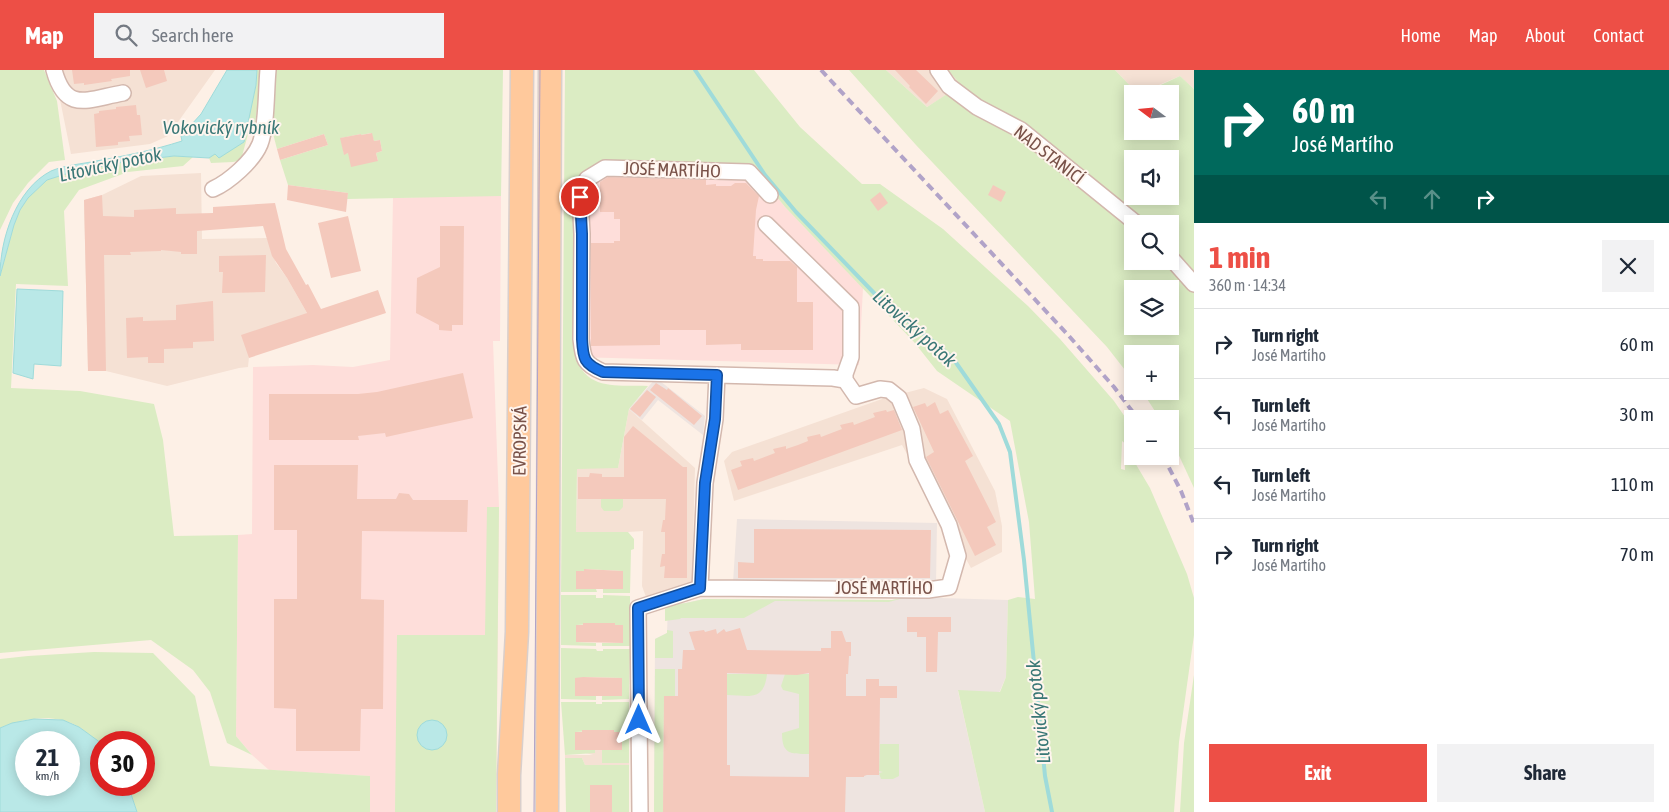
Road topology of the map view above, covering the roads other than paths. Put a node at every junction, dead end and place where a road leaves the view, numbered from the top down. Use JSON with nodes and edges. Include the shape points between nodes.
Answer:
{"nodes":[{"id":1,"x":54,"y":70,"type":"edge"},
{"id":2,"x":268,"y":70,"type":"edge"},
{"id":3,"x":522,"y":70,"type":"edge"},
{"id":4,"x":550,"y":70,"type":"edge"},
{"id":5,"x":938,"y":70,"type":"edge"},
{"id":6,"x":123,"y":94,"type":"dead end"},
{"id":7,"x":213,"y":189,"type":"dead end"},
{"id":8,"x":770,"y":195,"type":"dead end"},
{"id":9,"x":1126,"y":215,"type":"edge"},
{"id":10,"x":766,"y":224,"type":"dead end"},
{"id":11,"x":1179,"y":267,"type":"edge"},
{"id":12,"x":1194,"y":284,"type":"edge"},
{"id":13,"x":717,"y":375,"type":"junction"},
{"id":14,"x":845,"y":380,"type":"junction"},
{"id":15,"x":700,"y":588,"type":"junction"},
{"id":16,"x":509,"y":812,"type":"edge"},
{"id":17,"x":546,"y":812,"type":"edge"},
{"id":18,"x":640,"y":812,"type":"edge"}],
"edges":[{"from":1,"to":6,"type":"street","via":[[58,85],[73,100]]},
{"from":2,"to":7,"type":"street","via":[[260,144],[230,180]]},
{"from":3,"to":16,"type":"main road","name":"EVROPSKÁ","via":[[517,613]]},
{"from":4,"to":17,"type":"main road","name":"EVROPSKÁ"},
{"from":5,"to":9,"type":"street","name":"NAD STANICÍ","via":[[949,86],[977,107],[1021,130]]},
{"from":8,"to":13,"type":"street","name":"JOSÉ MARTÍHO","via":[[749,172],[605,168],[586,179],[580,197],[583,355],[591,367],[603,372]]},
{"from":10,"to":14,"type":"street","via":[[851,307],[851,357]]},
{"from":11,"to":12,"type":"street"},
{"from":13,"to":14,"type":"street","name":"JOSÉ MARTÍHO"},
{"from":13,"to":15,"type":"street","via":[[715,419],[705,483]]},
{"from":14,"to":15,"type":"street","name":"JOSÉ MARTÍHO","via":[[856,396],[880,389],[890,390],[899,398],[912,428],[917,460],[949,525],[958,556],[949,587],[928,590]]},
{"from":15,"to":18,"type":"street","name":"JOSÉ MARTÍHO","via":[[638,608]]}]}
